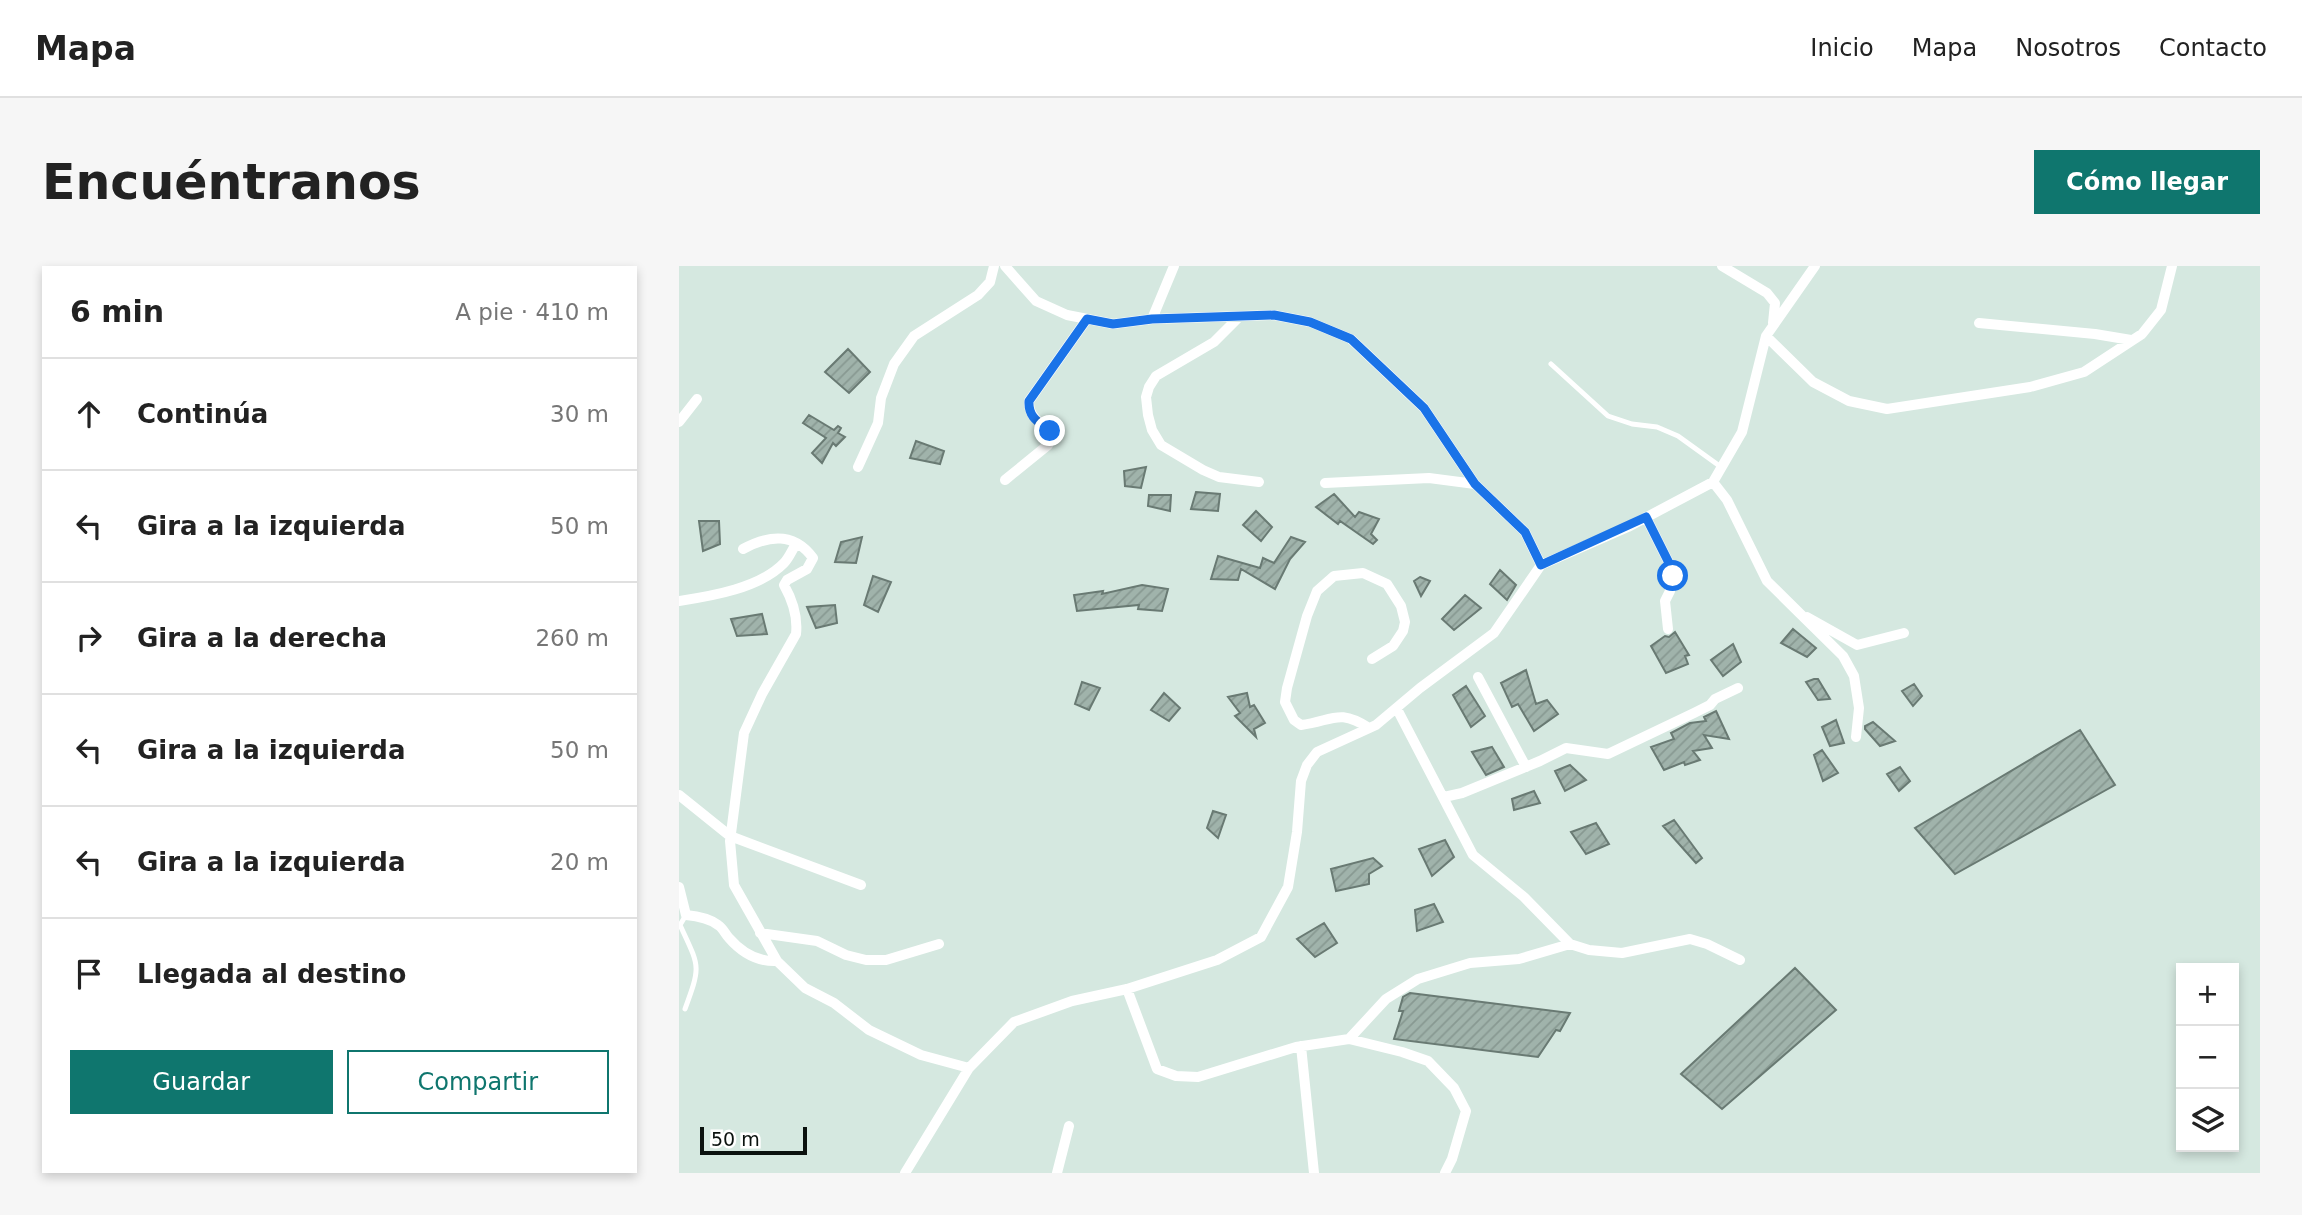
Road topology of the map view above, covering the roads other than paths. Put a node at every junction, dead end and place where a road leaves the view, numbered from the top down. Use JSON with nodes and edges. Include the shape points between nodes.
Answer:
{"nodes":[{"id":1,"x":995,"y":266,"type":"edge"},
{"id":2,"x":1005,"y":266,"type":"edge"},
{"id":3,"x":1174,"y":266,"type":"edge"},
{"id":4,"x":1722,"y":266,"type":"edge"},
{"id":5,"x":1815,"y":266,"type":"edge"},
{"id":6,"x":2172,"y":266,"type":"edge"},
{"id":7,"x":1239,"y":317,"type":"junction"},
{"id":8,"x":1087,"y":319,"type":"junction"},
{"id":9,"x":1152,"y":319,"type":"junction"},
{"id":10,"x":1979,"y":324,"type":"dead end"},
{"id":11,"x":1773,"y":326,"type":"junction"},
{"id":12,"x":1766,"y":336,"type":"junction"},
{"id":13,"x":2131,"y":340,"type":"junction"},
{"id":14,"x":1551,"y":363,"type":"dead end"},
{"id":15,"x":697,"y":399,"type":"dead end"},
{"id":16,"x":679,"y":422,"type":"edge"},
{"id":17,"x":858,"y":467,"type":"dead end"},
{"id":18,"x":1721,"y":467,"type":"junction"},
{"id":19,"x":1005,"y":481,"type":"dead end"},
{"id":20,"x":1259,"y":482,"type":"dead end"},
{"id":21,"x":1713,"y":482,"type":"junction"},
{"id":22,"x":1325,"y":483,"type":"dead end"},
{"id":23,"x":1475,"y":484,"type":"junction"},
{"id":24,"x":1646,"y":517,"type":"junction"},
{"id":25,"x":796,"y":544,"type":"junction"},
{"id":26,"x":743,"y":549,"type":"dead end"},
{"id":27,"x":1541,"y":565,"type":"junction"},
{"id":28,"x":679,"y":601,"type":"edge"},
{"id":29,"x":1793,"y":608,"type":"junction"},
{"id":30,"x":1668,"y":629,"type":"dead end"},
{"id":31,"x":1905,"y":633,"type":"dead end"},
{"id":32,"x":1372,"y":659,"type":"dead end"},
{"id":33,"x":1478,"y":677,"type":"dead end"},
{"id":34,"x":1738,"y":688,"type":"dead end"},
{"id":35,"x":1397,"y":709,"type":"junction"},
{"id":36,"x":1370,"y":727,"type":"junction"},
{"id":37,"x":1856,"y":737,"type":"dead end"},
{"id":38,"x":1525,"y":767,"type":"junction"},
{"id":39,"x":679,"y":795,"type":"edge"},
{"id":40,"x":1444,"y":797,"type":"junction"},
{"id":41,"x":730,"y":836,"type":"junction"},
{"id":42,"x":861,"y":885,"type":"dead end"},
{"id":43,"x":679,"y":887,"type":"edge"},
{"id":44,"x":686,"y":915,"type":"junction"},
{"id":45,"x":760,"y":933,"type":"junction"},
{"id":46,"x":939,"y":944,"type":"dead end"},
{"id":47,"x":1570,"y":944,"type":"junction"},
{"id":48,"x":1741,"y":960,"type":"dead end"},
{"id":49,"x":777,"y":961,"type":"junction"},
{"id":50,"x":1127,"y":989,"type":"junction"},
{"id":51,"x":685,"y":1009,"type":"dead end"},
{"id":52,"x":1349,"y":1039,"type":"junction"},
{"id":53,"x":1301,"y":1046,"type":"junction"},
{"id":54,"x":969,"y":1068,"type":"junction"},
{"id":55,"x":1069,"y":1126,"type":"dead end"},
{"id":56,"x":905,"y":1173,"type":"edge"},
{"id":57,"x":1057,"y":1173,"type":"edge"},
{"id":58,"x":1314,"y":1173,"type":"edge"},
{"id":59,"x":1445,"y":1173,"type":"edge"}],
"edges":[{"from":1,"to":17,"type":"street","via":[[990,282],[978,295],[914,336],[894,364],[881,398],[878,423]]},
{"from":2,"to":8,"type":"street","via":[[1036,301]]},
{"from":3,"to":9,"type":"street"},
{"from":4,"to":11,"type":"street","via":[[1767,293],[1775,303]]},
{"from":5,"to":11,"type":"street"},
{"from":6,"to":13,"type":"street","via":[[2161,310],[2142,334]]},
{"from":7,"to":9,"type":"street"},
{"from":7,"to":20,"type":"street","via":[[1214,342],[1156,376],[1146,397],[1148,415],[1161,445],[1219,477]]},
{"from":7,"to":23,"type":"street","via":[[1274,315],[1310,322],[1351,339],[1424,408]]},
{"from":8,"to":9,"type":"street","via":[[1113,324]]},
{"from":8,"to":19,"type":"street","via":[[1029,401],[1028,411],[1050,431],[1048,445]]},
{"from":10,"to":13,"type":"street"},
{"from":11,"to":12,"type":"street"},
{"from":12,"to":13,"type":"street","via":[[1813,382],[1849,401],[1887,409],[2030,387],[2084,372]]},
{"from":12,"to":18,"type":"street","via":[[1742,432]]},
{"from":14,"to":18,"type":"lane","via":[[1608,416],[1678,436]]},
{"from":15,"to":16,"type":"street"},
{"from":18,"to":21,"type":"street"},
{"from":21,"to":24,"type":"street"},
{"from":21,"to":29,"type":"street","via":[[1727,499],[1767,581]]},
{"from":22,"to":23,"type":"street","via":[[1429,478]]},
{"from":23,"to":27,"type":"street","via":[[1525,532]]},
{"from":24,"to":27,"type":"street"},
{"from":24,"to":30,"type":"street","via":[[1672,569],[1665,601]]},
{"from":25,"to":26,"type":"street","via":[[783,538],[760,539]]},
{"from":25,"to":28,"type":"street","via":[[785,563],[766,576],[735,589]]},
{"from":25,"to":41,"type":"street","via":[[813,558],[807,569],[784,585],[793,601],[796,634],[744,733]]},
{"from":27,"to":35,"type":"street","via":[[1494,634]]},
{"from":29,"to":31,"type":"street","via":[[1857,645]]},
{"from":29,"to":37,"type":"street","via":[[1843,656],[1854,676],[1859,708]]},
{"from":32,"to":36,"type":"street","via":[[1393,646],[1403,632],[1401,606],[1387,584],[1363,573],[1334,576],[1317,591],[1307,616],[1285,702],[1301,725],[1340,715]]},
{"from":33,"to":38,"type":"street"},
{"from":34,"to":38,"type":"street","via":[[1608,754],[1566,748]]},
{"from":35,"to":36,"type":"street"},
{"from":35,"to":40,"type":"street"},
{"from":36,"to":50,"type":"street","via":[[1317,752],[1307,765],[1288,887],[1261,937],[1217,960]]},
{"from":38,"to":40,"type":"street"},
{"from":39,"to":41,"type":"street"},
{"from":40,"to":47,"type":"street","via":[[1473,855],[1524,897]]},
{"from":41,"to":42,"type":"street"},
{"from":41,"to":45,"type":"street","via":[[734,885]]},
{"from":43,"to":44,"type":"street"},
{"from":44,"to":49,"type":"street","via":[[719,925],[745,953],[764,962]]},
{"from":44,"to":51,"type":"lane","via":[[680,925],[697,960],[698,974]]},
{"from":45,"to":46,"type":"street","via":[[817,941],[866,960],[886,960]]},
{"from":45,"to":49,"type":"street"},
{"from":47,"to":48,"type":"street","via":[[1622,953],[1690,939]]},
{"from":47,"to":52,"type":"street","via":[[1519,959],[1469,963],[1418,979],[1386,999]]},
{"from":49,"to":54,"type":"street","via":[[804,988],[834,1003],[869,1030],[921,1055]]},
{"from":50,"to":53,"type":"street","via":[[1157,1069],[1175,1076],[1198,1077]]},
{"from":50,"to":54,"type":"street","via":[[1072,1001],[1014,1022]]},
{"from":52,"to":53,"type":"street"},
{"from":52,"to":59,"type":"street","via":[[1428,1061],[1454,1088],[1467,1111]]},
{"from":53,"to":58,"type":"street"},
{"from":54,"to":56,"type":"street"},
{"from":55,"to":57,"type":"street"}]}
